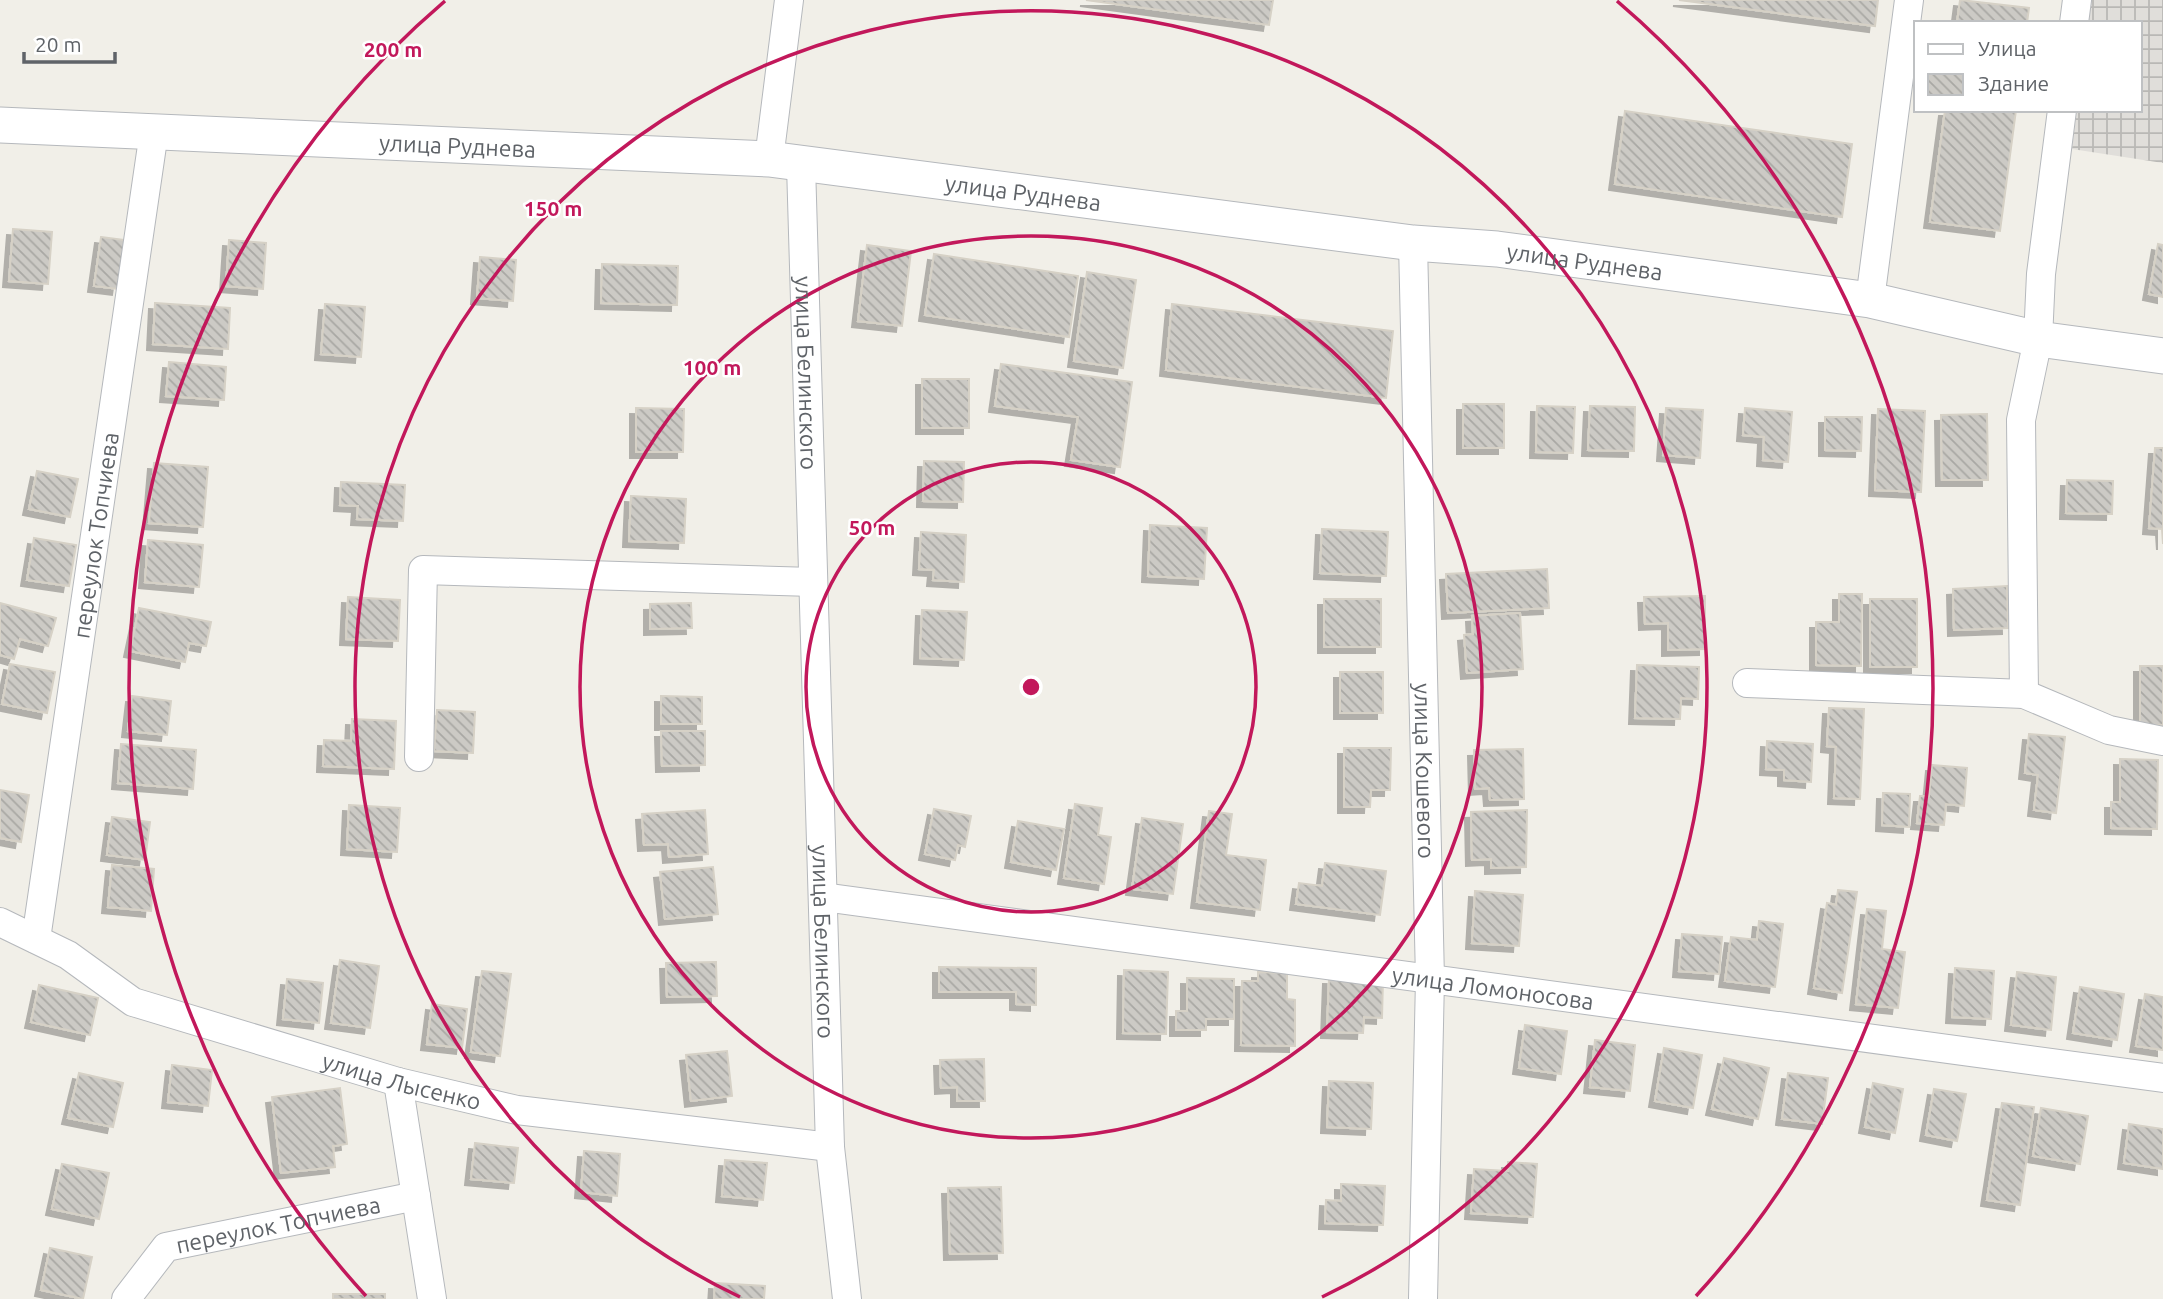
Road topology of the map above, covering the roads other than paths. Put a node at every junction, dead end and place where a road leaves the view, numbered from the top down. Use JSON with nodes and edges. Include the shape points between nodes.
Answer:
{"nodes":[{"id":1,"x":789,"y":0,"type":"edge"},
{"id":2,"x":1909,"y":0,"type":"edge"},
{"id":3,"x":2077,"y":0,"type":"edge"},
{"id":4,"x":2074,"y":21,"type":"edge"},
{"id":5,"x":2063,"y":112,"type":"edge"},
{"id":6,"x":0,"y":125,"type":"edge"},
{"id":7,"x":154,"y":132,"type":"junction"},
{"id":8,"x":785,"y":162,"type":"junction"},
{"id":9,"x":1413,"y":243,"type":"junction"},
{"id":10,"x":1870,"y":300,"type":"junction"},
{"id":11,"x":2038,"y":339,"type":"junction"},
{"id":12,"x":2163,"y":356,"type":"edge"},
{"id":13,"x":813,"y":582,"type":"junction"},
{"id":14,"x":1747,"y":682,"type":"dead end"},
{"id":15,"x":2024,"y":694,"type":"junction"},
{"id":16,"x":2163,"y":741,"type":"edge"},
{"id":17,"x":419,"y":757,"type":"dead end"},
{"id":18,"x":823,"y":897,"type":"junction"},
{"id":19,"x":0,"y":922,"type":"edge"},
{"id":20,"x":36,"y":939,"type":"junction"},
{"id":21,"x":1430,"y":979,"type":"junction"},
{"id":22,"x":2163,"y":1078,"type":"edge"},
{"id":23,"x":398,"y":1082,"type":"junction"},
{"id":24,"x":830,"y":1147,"type":"junction"},
{"id":25,"x":416,"y":1196,"type":"junction"},
{"id":26,"x":127,"y":1299,"type":"edge"},
{"id":27,"x":432,"y":1299,"type":"edge"},
{"id":28,"x":847,"y":1299,"type":"edge"},
{"id":29,"x":1423,"y":1299,"type":"edge"}],
"edges":[{"from":1,"to":8,"type":"street","name":"улица Белинского"},
{"from":2,"to":10,"type":"street"},
{"from":3,"to":4,"type":"street"},
{"from":5,"to":11,"type":"street","via":[[2041,274]]},
{"from":6,"to":7,"type":"street","name":"улица Руднева"},
{"from":7,"to":8,"type":"street","name":"улица Руднева"},
{"from":7,"to":20,"type":"street","name":"переулок Топчиева"},
{"from":8,"to":9,"type":"street","name":"улица Руднева"},
{"from":8,"to":13,"type":"street","name":"улица Белинского"},
{"from":9,"to":10,"type":"street","name":"улица Руднева","via":[[1497,249]]},
{"from":9,"to":21,"type":"street","name":"улица Кошевого"},
{"from":10,"to":11,"type":"street","name":"улица Руднева"},
{"from":11,"to":12,"type":"street","name":"улица Руднева"},
{"from":11,"to":15,"type":"street","via":[[2021,420]]},
{"from":13,"to":17,"type":"street","via":[[423,570]]},
{"from":13,"to":18,"type":"street","name":"улица Белинского"},
{"from":14,"to":15,"type":"street"},
{"from":15,"to":16,"type":"street","via":[[2109,730]]},
{"from":18,"to":21,"type":"street","name":"улица Ломоносова"},
{"from":18,"to":24,"type":"street","name":"улица Белинского"},
{"from":19,"to":20,"type":"street","name":"улица Лысенко"},
{"from":20,"to":23,"type":"street","name":"улица Лысенко","via":[[68,955],[133,1002]]},
{"from":21,"to":22,"type":"street","name":"улица Ломоносова"},
{"from":21,"to":29,"type":"street","name":"улица Кошевого"},
{"from":23,"to":24,"type":"street","name":"улица Лысенко","via":[[517,1110]]},
{"from":23,"to":25,"type":"street"},
{"from":24,"to":28,"type":"street","name":"улица Белинского"},
{"from":25,"to":26,"type":"street","name":"переулок Топчиева","via":[[166,1247]]},
{"from":25,"to":27,"type":"street"}]}
